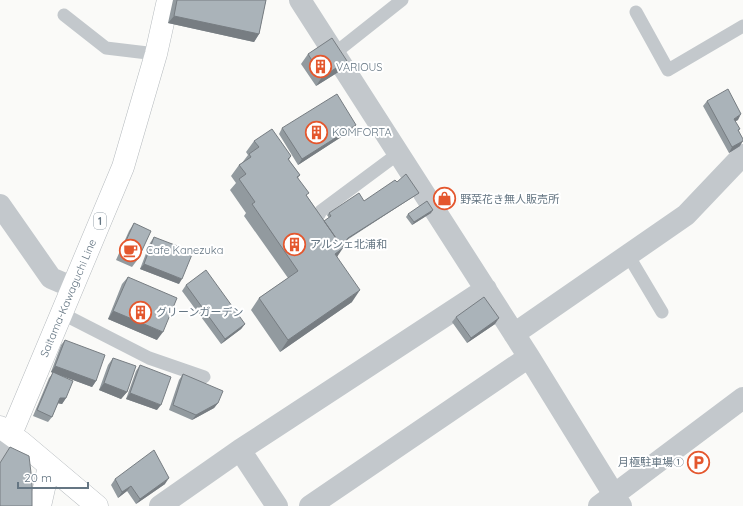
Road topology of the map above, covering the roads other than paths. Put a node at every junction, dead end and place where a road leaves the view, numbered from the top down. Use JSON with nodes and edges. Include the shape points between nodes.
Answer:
{"nodes":[{"id":1,"x":168,"y":0,"type":"edge"},
{"id":2,"x":300,"y":0,"type":"edge"},
{"id":3,"x":402,"y":0,"type":"edge"},
{"id":4,"x":636,"y":12,"type":"dead end"},
{"id":5,"x":64,"y":14,"type":"dead end"},
{"id":6,"x":743,"y":26,"type":"edge"},
{"id":7,"x":335,"y":53,"type":"junction"},
{"id":8,"x":156,"y":54,"type":"junction"},
{"id":9,"x":399,"y":153,"type":"junction"},
{"id":10,"x":743,"y":155,"type":"edge"},
{"id":11,"x":0,"y":205,"type":"edge"},
{"id":12,"x":315,"y":222,"type":"edge"},
{"id":13,"x":628,"y":255,"type":"junction"},
{"id":14,"x":72,"y":287,"type":"junction"},
{"id":15,"x":486,"y":289,"type":"junction"},
{"id":16,"x":662,"y":312,"type":"dead end"},
{"id":17,"x":61,"y":313,"type":"junction"},
{"id":18,"x":514,"y":334,"type":"junction"},
{"id":19,"x":529,"y":357,"type":"junction"},
{"id":20,"x":204,"y":377,"type":"dead end"},
{"id":21,"x":743,"y":398,"type":"edge"},
{"id":22,"x":4,"y":438,"type":"edge"},
{"id":23,"x":240,"y":450,"type":"junction"},
{"id":24,"x":49,"y":466,"type":"junction"},
{"id":25,"x":611,"y":502,"type":"edge"},
{"id":26,"x":40,"y":506,"type":"edge"},
{"id":27,"x":97,"y":506,"type":"edge"},
{"id":28,"x":160,"y":506,"type":"edge"},
{"id":29,"x":277,"y":506,"type":"edge"},
{"id":30,"x":310,"y":506,"type":"edge"}],
"edges":[{"from":1,"to":8,"type":"main road","name":"Saitama-Kawaguchi Line","number":"1"},
{"from":2,"to":7,"type":"street"},
{"from":3,"to":7,"type":"lane"},
{"from":4,"to":6,"type":"lane","via":[[668,70]]},
{"from":5,"to":8,"type":"lane","via":[[106,48]]},
{"from":7,"to":9,"type":"street"},
{"from":8,"to":14,"type":"main road","name":"Saitama-Kawaguchi Line","number":"1","via":[[123,167]]},
{"from":9,"to":12,"type":"lane","via":[[321,211]]},
{"from":9,"to":15,"type":"street"},
{"from":10,"to":13,"type":"street","via":[[686,215]]},
{"from":11,"to":14,"type":"street","via":[[51,278]]},
{"from":13,"to":16,"type":"lane"},
{"from":13,"to":18,"type":"street"},
{"from":14,"to":17,"type":"main road","name":"Saitama-Kawaguchi Line","number":"1"},
{"from":15,"to":18,"type":"street"},
{"from":15,"to":23,"type":"street"},
{"from":17,"to":20,"type":"lane","via":[[150,358]]},
{"from":17,"to":22,"type":"main road","name":"Saitama-Kawaguchi Line","number":"1"},
{"from":18,"to":19,"type":"street"},
{"from":19,"to":25,"type":"street"},
{"from":19,"to":30,"type":"street"},
{"from":21,"to":25,"type":"street"},
{"from":22,"to":24,"type":"main road","number":"1"},
{"from":23,"to":28,"type":"street"},
{"from":23,"to":29,"type":"street"},
{"from":24,"to":26,"type":"main road"},
{"from":24,"to":27,"type":"main road"}]}
